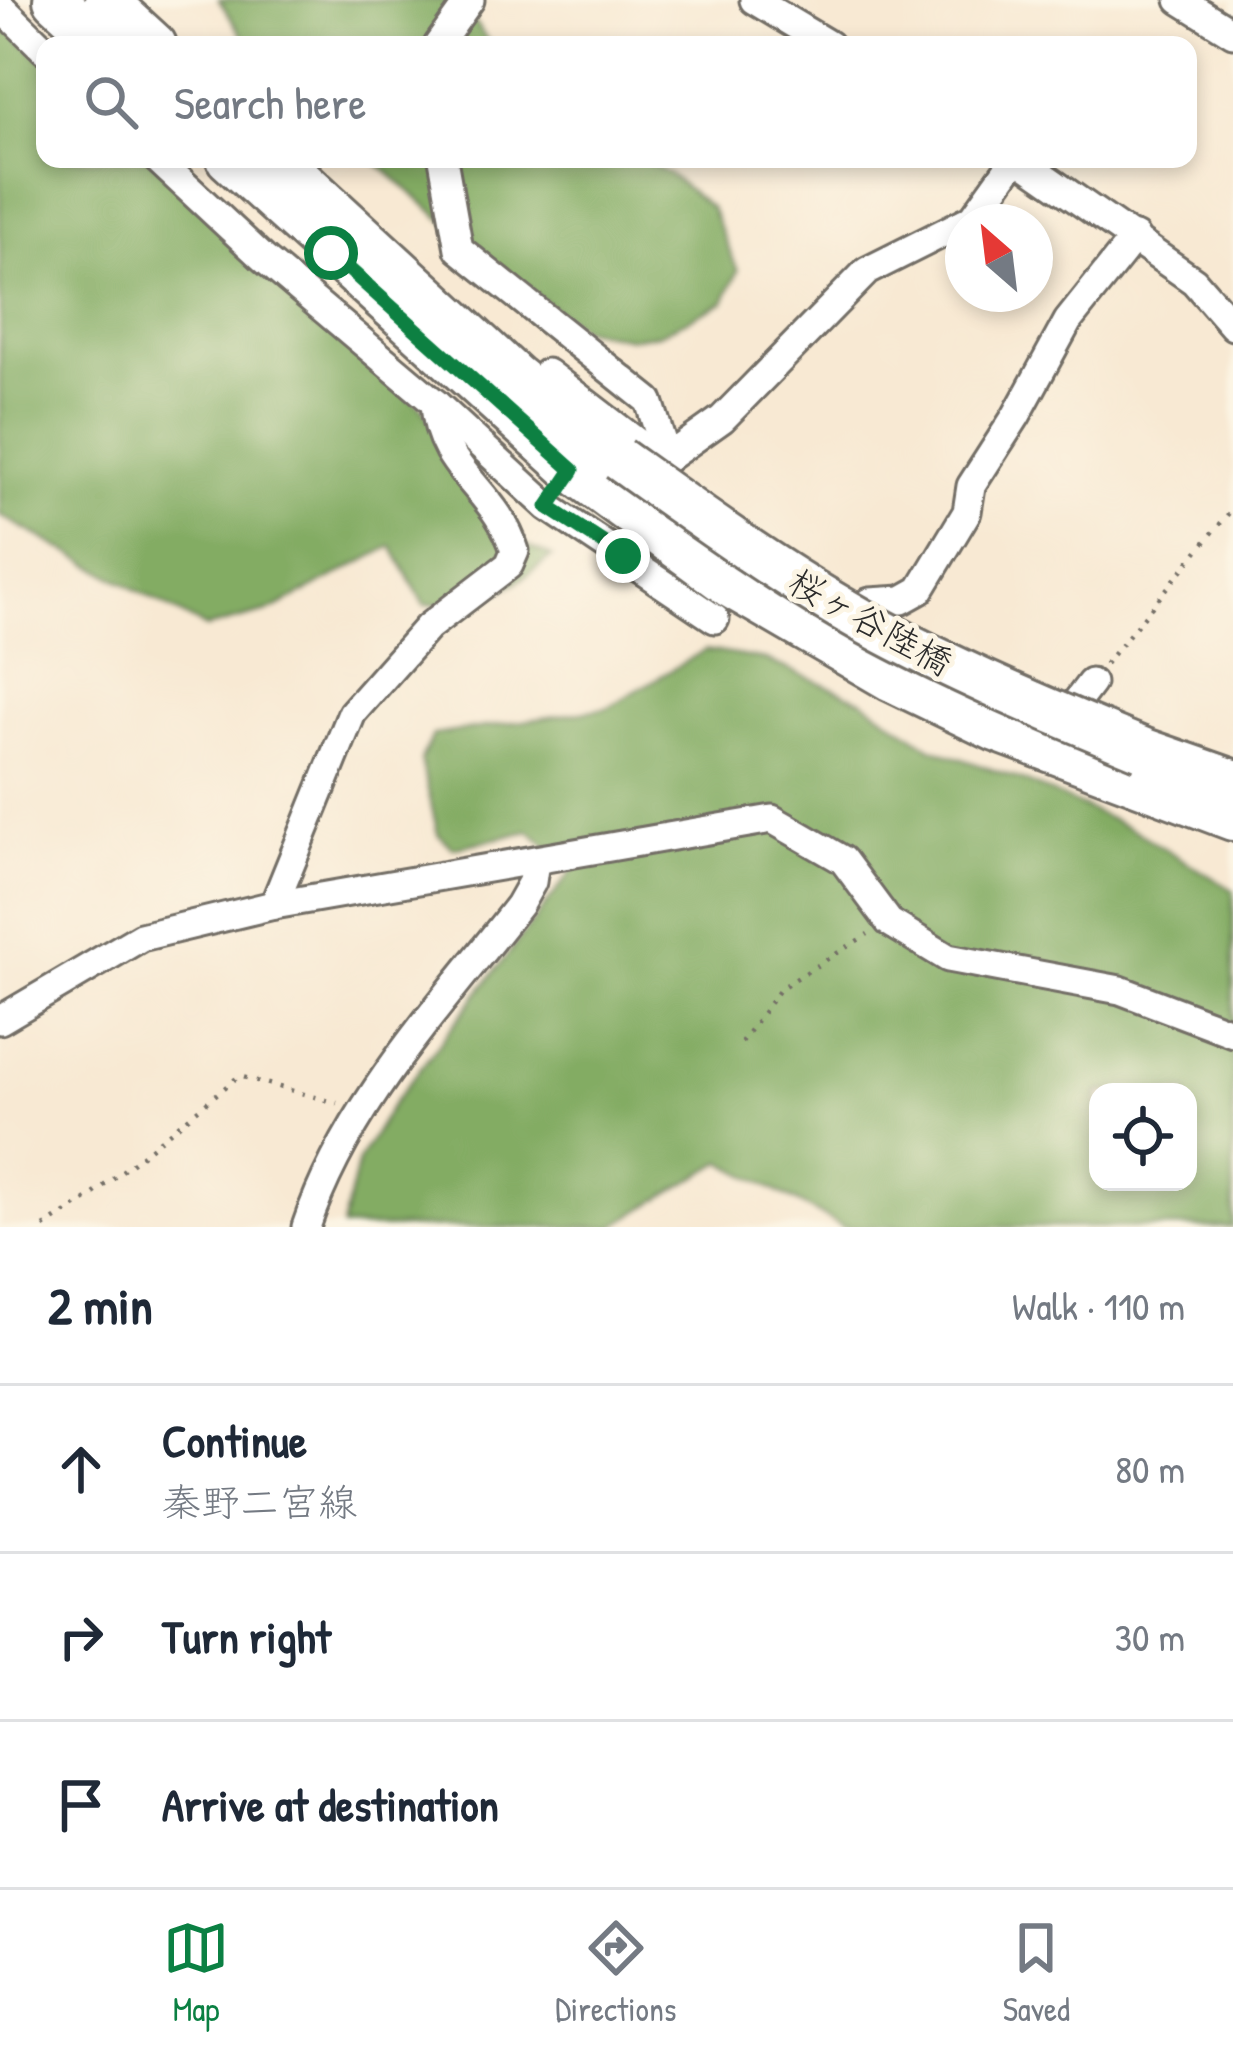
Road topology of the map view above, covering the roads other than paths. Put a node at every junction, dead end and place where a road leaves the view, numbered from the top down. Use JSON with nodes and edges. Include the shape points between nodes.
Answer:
{"nodes":[{"id":1,"x":55,"y":0,"type":"edge"},
{"id":2,"x":106,"y":0,"type":"edge"},
{"id":3,"x":470,"y":0,"type":"edge"},
{"id":4,"x":754,"y":0,"type":"edge"},
{"id":5,"x":1180,"y":0,"type":"edge"},
{"id":6,"x":0,"y":6,"type":"edge"},
{"id":7,"x":1233,"y":33,"type":"edge"},
{"id":8,"x":94,"y":36,"type":"edge"},
{"id":9,"x":145,"y":36,"type":"edge"},
{"id":10,"x":444,"y":36,"type":"edge"},
{"id":11,"x":815,"y":36,"type":"edge"},
{"id":12,"x":36,"y":41,"type":"edge"},
{"id":13,"x":167,"y":168,"type":"edge"},
{"id":14,"x":240,"y":168,"type":"edge"},
{"id":15,"x":289,"y":168,"type":"edge"},
{"id":16,"x":445,"y":168,"type":"edge"},
{"id":17,"x":1010,"y":168,"type":"edge"},
{"id":18,"x":1031,"y":168,"type":"edge"},
{"id":19,"x":984,"y":204,"type":"edge"},
{"id":20,"x":945,"y":232,"type":"edge"},
{"id":21,"x":1136,"y":237,"type":"junction"},
{"id":22,"x":1233,"y":326,"type":"edge"},
{"id":23,"x":547,"y":373,"type":"dead end"},
{"id":24,"x":435,"y":403,"type":"junction"},
{"id":25,"x":667,"y":458,"type":"junction"},
{"id":26,"x":596,"y":472,"type":"junction"},
{"id":27,"x":548,"y":507,"type":"junction"},
{"id":28,"x":715,"y":619,"type":"dead end"},
{"id":29,"x":1091,"y":683,"type":"dead end"},
{"id":30,"x":1126,"y":762,"type":"junction"},
{"id":31,"x":1233,"y":781,"type":"edge"},
{"id":32,"x":1233,"y":819,"type":"edge"},
{"id":33,"x":536,"y":861,"type":"junction"},
{"id":34,"x":274,"y":905,"type":"junction"},
{"id":35,"x":0,"y":1020,"type":"edge"},
{"id":36,"x":1233,"y":1033,"type":"edge"},
{"id":37,"x":306,"y":1227,"type":"edge"}],
"edges":[{"from":1,"to":8,"type":"main road"},
{"from":2,"to":9,"type":"main road"},
{"from":3,"to":10,"type":"street"},
{"from":4,"to":11,"type":"street"},
{"from":5,"to":7,"type":"street"},
{"from":6,"to":12,"type":"street"},
{"from":13,"to":24,"type":"street"},
{"from":14,"to":26,"type":"main road"},
{"from":15,"to":26,"type":"main road","via":[[515,376]]},
{"from":16,"to":25,"type":"street","via":[[459,249],[649,401]]},
{"from":17,"to":19,"type":"street"},
{"from":18,"to":21,"type":"street"},
{"from":20,"to":25,"type":"street","via":[[867,271],[722,419]]},
{"from":21,"to":22,"type":"street","via":[[1194,281]]},
{"from":21,"to":29,"type":"street","via":[[1068,321],[970,486],[967,512],[920,590],[870,602],[864,611],[890,655],[1053,734]]},
{"from":23,"to":25,"type":"street"},
{"from":24,"to":27,"type":"street"},
{"from":24,"to":34,"type":"street","via":[[441,442],[501,518],[515,551],[509,565],[428,627],[352,713]]},
{"from":26,"to":27,"type":"street"},
{"from":26,"to":30,"type":"main road","name":"桜ヶ谷陸橋","bridge":true,"via":[[731,539],[864,621]]},
{"from":27,"to":28,"type":"street"},
{"from":30,"to":31,"type":"main road"},
{"from":30,"to":32,"type":"main road"},
{"from":33,"to":34,"type":"street"},
{"from":33,"to":36,"type":"street","via":[[772,819],[843,860],[889,922],[948,958],[1120,990]]},
{"from":33,"to":37,"type":"street","via":[[518,905],[360,1109]]},
{"from":34,"to":35,"type":"street","via":[[141,938]]}]}
